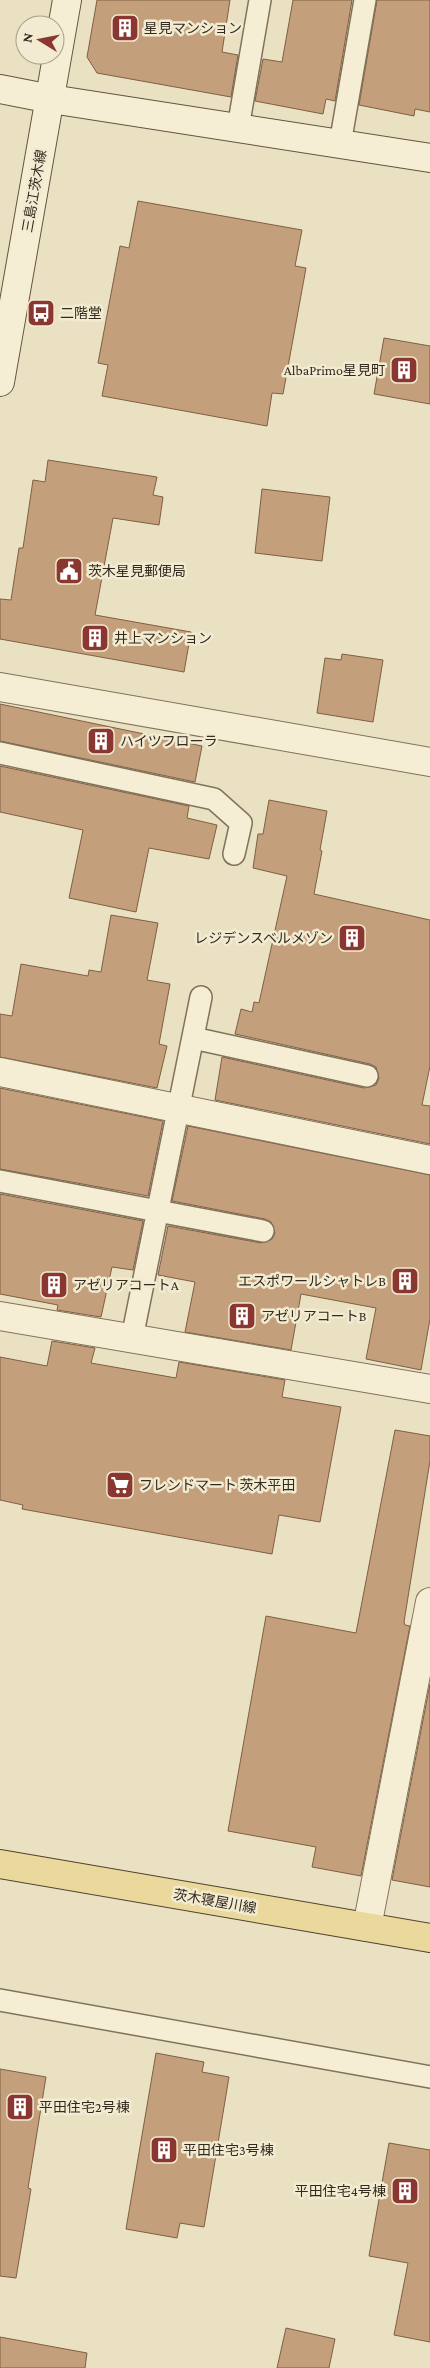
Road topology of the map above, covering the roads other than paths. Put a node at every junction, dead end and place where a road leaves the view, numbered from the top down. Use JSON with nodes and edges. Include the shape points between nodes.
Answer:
{"nodes":[{"id":1,"x":66,"y":0,"type":"edge"},
{"id":2,"x":260,"y":0,"type":"edge"},
{"id":3,"x":365,"y":0,"type":"edge"},
{"id":4,"x":0,"y":89,"type":"edge"},
{"id":5,"x":51,"y":99,"type":"junction"},
{"id":6,"x":238,"y":128,"type":"junction"},
{"id":7,"x":340,"y":144,"type":"junction"},
{"id":8,"x":430,"y":158,"type":"edge"},
{"id":9,"x":0,"y":382,"type":"edge"},
{"id":10,"x":0,"y":687,"type":"edge"},
{"id":11,"x":0,"y":753,"type":"edge"},
{"id":12,"x":430,"y":762,"type":"edge"},
{"id":13,"x":234,"y":854,"type":"dead end"},
{"id":14,"x":201,"y":998,"type":"dead end"},
{"id":15,"x":193,"y":1038,"type":"junction"},
{"id":16,"x":0,"y":1072,"type":"edge"},
{"id":17,"x":367,"y":1076,"type":"dead end"},
{"id":18,"x":179,"y":1109,"type":"junction"},
{"id":19,"x":430,"y":1160,"type":"edge"},
{"id":20,"x":0,"y":1181,"type":"edge"},
{"id":21,"x":158,"y":1211,"type":"junction"},
{"id":22,"x":263,"y":1231,"type":"dead end"},
{"id":23,"x":0,"y":1316,"type":"edge"},
{"id":24,"x":132,"y":1338,"type":"junction"},
{"id":25,"x":430,"y":1388,"type":"edge"},
{"id":26,"x":430,"y":1602,"type":"edge"},
{"id":27,"x":424,"y":1661,"type":"edge"},
{"id":28,"x":0,"y":1864,"type":"edge"},
{"id":29,"x":367,"y":1927,"type":"junction"},
{"id":30,"x":430,"y":1938,"type":"edge"},
{"id":31,"x":0,"y":2000,"type":"edge"},
{"id":32,"x":430,"y":2077,"type":"edge"}],
"edges":[{"from":1,"to":5,"type":"street","name":"三島江茨木線"},
{"from":2,"to":6,"type":"lane"},
{"from":3,"to":7,"type":"lane"},
{"from":4,"to":5,"type":"street"},
{"from":5,"to":6,"type":"street"},
{"from":5,"to":9,"type":"street","name":"三島江茨木線"},
{"from":6,"to":7,"type":"street"},
{"from":7,"to":8,"type":"street"},
{"from":10,"to":12,"type":"street"},
{"from":11,"to":13,"type":"lane","via":[[214,799],[241,823]]},
{"from":14,"to":15,"type":"lane"},
{"from":15,"to":17,"type":"lane"},
{"from":15,"to":18,"type":"lane"},
{"from":16,"to":18,"type":"street"},
{"from":18,"to":19,"type":"street"},
{"from":18,"to":21,"type":"lane"},
{"from":20,"to":21,"type":"lane"},
{"from":21,"to":22,"type":"lane"},
{"from":21,"to":24,"type":"lane"},
{"from":23,"to":24,"type":"street"},
{"from":24,"to":25,"type":"street"},
{"from":26,"to":27,"type":"street"},
{"from":27,"to":29,"type":"street"},
{"from":28,"to":29,"type":"main road","name":"茨木寝屋川線"},
{"from":29,"to":30,"type":"main road","name":"茨木寝屋川線"},
{"from":31,"to":32,"type":"lane"}]}
